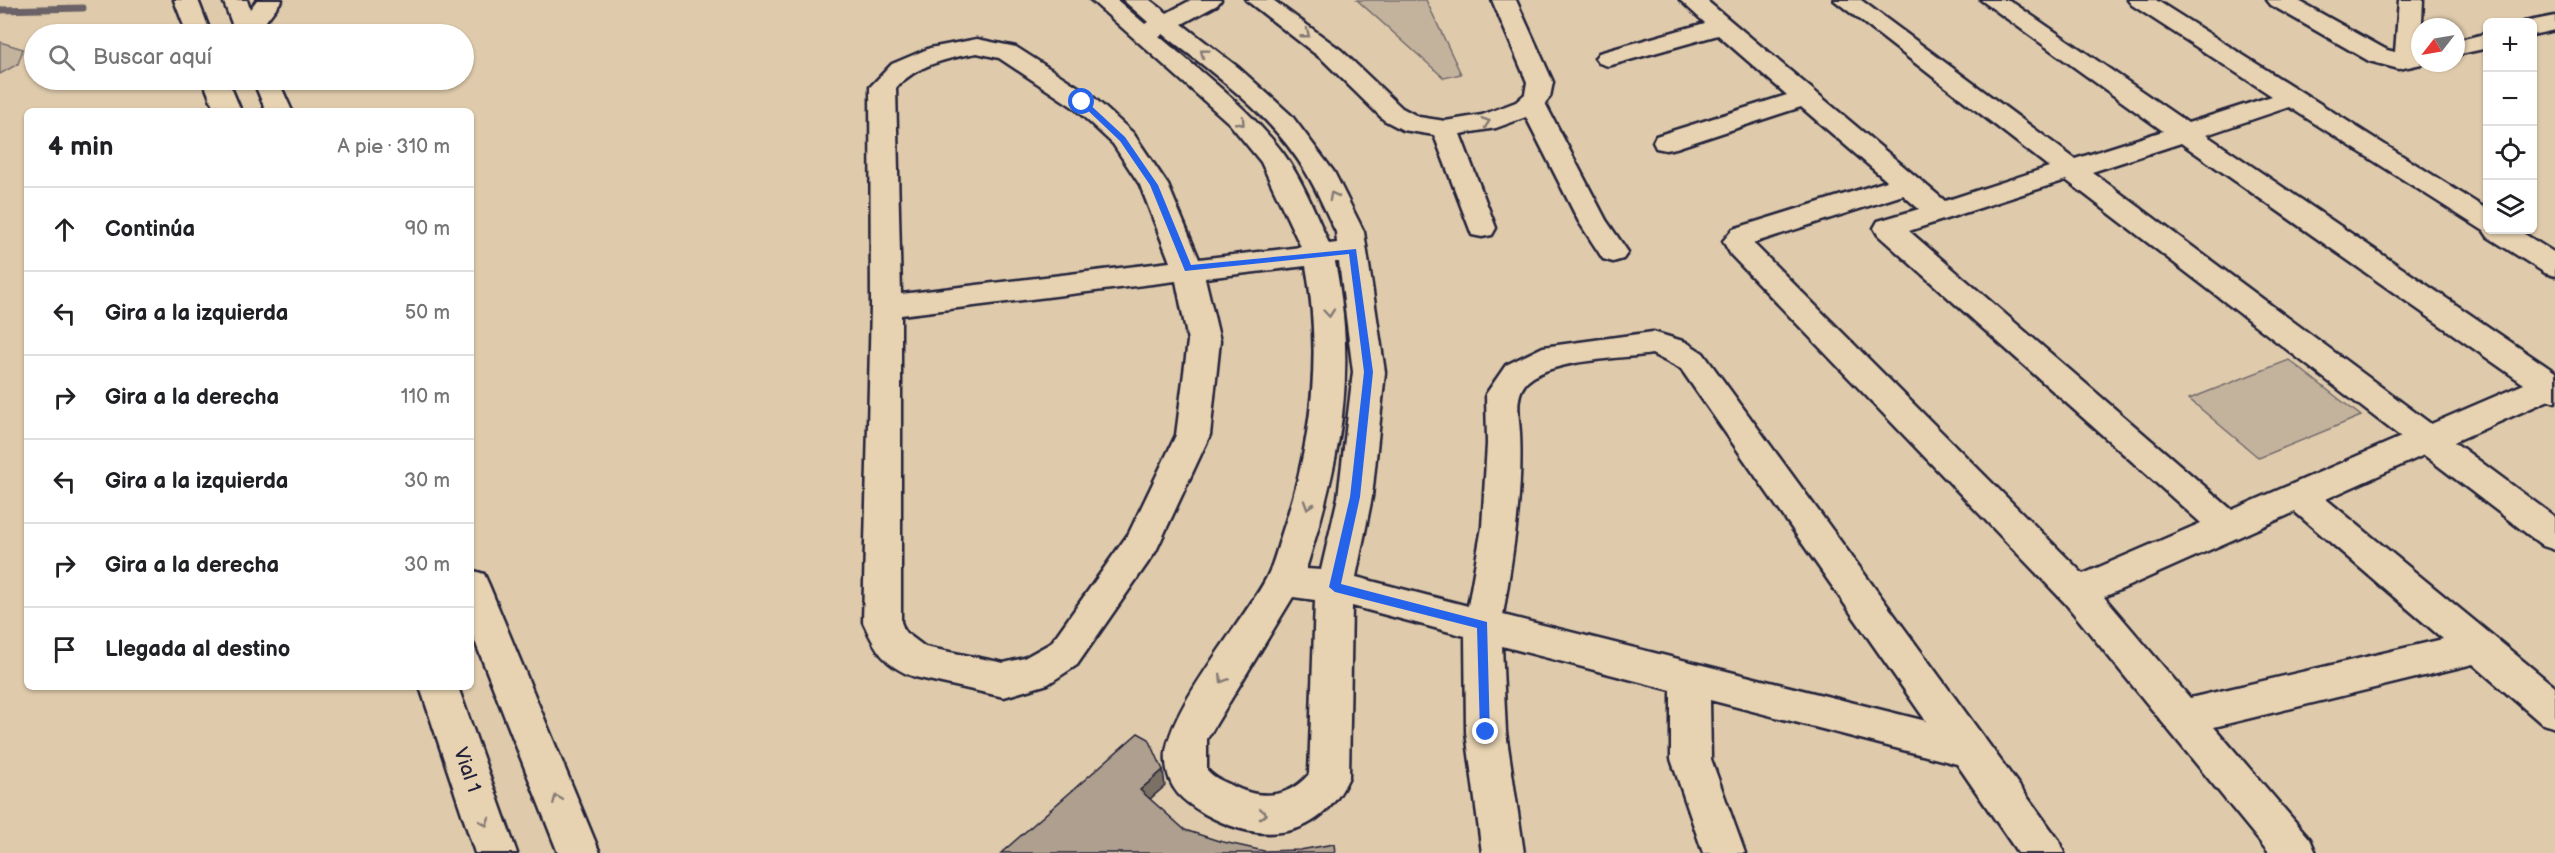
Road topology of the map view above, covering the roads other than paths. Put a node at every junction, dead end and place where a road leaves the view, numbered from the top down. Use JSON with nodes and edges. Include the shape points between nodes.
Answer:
{"nodes":[{"id":1,"x":235,"y":0,"type":"edge"},
{"id":2,"x":270,"y":0,"type":"edge"},
{"id":3,"x":1103,"y":0,"type":"edge"},
{"id":4,"x":1135,"y":0,"type":"edge"},
{"id":5,"x":1209,"y":0,"type":"edge"},
{"id":6,"x":1230,"y":0,"type":"edge"},
{"id":7,"x":1258,"y":0,"type":"edge"},
{"id":8,"x":1504,"y":0,"type":"edge"},
{"id":9,"x":1692,"y":0,"type":"edge"},
{"id":10,"x":1846,"y":0,"type":"edge"},
{"id":11,"x":1993,"y":0,"type":"edge"},
{"id":12,"x":2140,"y":0,"type":"edge"},
{"id":13,"x":2279,"y":0,"type":"edge"},
{"id":14,"x":2411,"y":0,"type":"edge"},
{"id":15,"x":185,"y":1,"type":"edge"},
{"id":16,"x":2412,"y":18,"type":"edge"},
{"id":17,"x":2555,"y":22,"type":"edge"},
{"id":18,"x":195,"y":24,"type":"edge"},
{"id":19,"x":244,"y":24,"type":"edge"},
{"id":20,"x":253,"y":24,"type":"edge"},
{"id":21,"x":1161,"y":26,"type":"junction"},
{"id":22,"x":1722,"y":26,"type":"junction"},
{"id":23,"x":2537,"y":27,"type":"edge"},
{"id":24,"x":2483,"y":41,"type":"edge"},
{"id":25,"x":2465,"y":46,"type":"edge"},
{"id":26,"x":1608,"y":58,"type":"dead end"},
{"id":27,"x":2411,"y":59,"type":"edge"},
{"id":28,"x":220,"y":90,"type":"edge"},
{"id":29,"x":270,"y":90,"type":"edge"},
{"id":30,"x":1806,"y":97,"type":"junction"},
{"id":31,"x":2292,"y":98,"type":"junction"},
{"id":32,"x":1532,"y":103,"type":"junction"},
{"id":33,"x":227,"y":108,"type":"edge"},
{"id":34,"x":278,"y":108,"type":"edge"},
{"id":35,"x":1445,"y":129,"type":"junction"},
{"id":36,"x":2184,"y":133,"type":"junction"},
{"id":37,"x":1666,"y":142,"type":"dead end"},
{"id":38,"x":2071,"y":170,"type":"junction"},
{"id":39,"x":1908,"y":184,"type":"junction"},
{"id":40,"x":1857,"y":201,"type":"junction"},
{"id":41,"x":1941,"y":212,"type":"junction"},
{"id":42,"x":2483,"y":220,"type":"edge"},
{"id":43,"x":1482,"y":228,"type":"dead end"},
{"id":44,"x":1888,"y":228,"type":"junction"},
{"id":45,"x":2504,"y":234,"type":"edge"},
{"id":46,"x":1613,"y":252,"type":"dead end"},
{"id":47,"x":1336,"y":253,"type":"junction"},
{"id":48,"x":2555,"y":266,"type":"edge"},
{"id":49,"x":1188,"y":269,"type":"junction"},
{"id":50,"x":886,"y":306,"type":"junction"},
{"id":51,"x":2553,"y":387,"type":"edge"},
{"id":52,"x":2426,"y":438,"type":"junction"},
{"id":53,"x":2298,"y":495,"type":"junction"},
{"id":54,"x":2227,"y":526,"type":"junction"},
{"id":55,"x":2555,"y":536,"type":"edge"},
{"id":56,"x":1284,"y":581,"type":"junction"},
{"id":57,"x":1335,"y":587,"type":"junction"},
{"id":58,"x":2078,"y":591,"type":"junction"},
{"id":59,"x":474,"y":592,"type":"edge"},
{"id":60,"x":1483,"y":625,"type":"junction"},
{"id":61,"x":2479,"y":646,"type":"junction"},
{"id":62,"x":1690,"y":678,"type":"junction"},
{"id":63,"x":440,"y":690,"type":"edge"},
{"id":64,"x":2555,"y":711,"type":"edge"},
{"id":65,"x":2183,"y":717,"type":"junction"},
{"id":66,"x":1970,"y":750,"type":"junction"},
{"id":67,"x":496,"y":853,"type":"edge"},
{"id":68,"x":579,"y":853,"type":"edge"},
{"id":69,"x":1503,"y":853,"type":"edge"},
{"id":70,"x":1724,"y":853,"type":"edge"},
{"id":71,"x":2043,"y":853,"type":"edge"},
{"id":72,"x":2295,"y":853,"type":"edge"}],
"edges":[{"from":1,"to":19,"type":"street"},
{"from":2,"to":20,"type":"street"},
{"from":3,"to":21,"type":"street"},
{"from":4,"to":21,"type":"street"},
{"from":5,"to":21,"type":"street"},
{"from":6,"to":21,"type":"street"},
{"from":7,"to":35,"type":"street","one_way":true,"via":[[1332,55],[1393,114],[1412,124]]},
{"from":8,"to":32,"type":"street","via":[[1540,81],[1538,97]]},
{"from":9,"to":22,"type":"street"},
{"from":10,"to":38,"type":"street"},
{"from":11,"to":36,"type":"street"},
{"from":12,"to":31,"type":"street"},
{"from":13,"to":27,"type":"street","via":[[2368,52],[2389,60]]},
{"from":14,"to":16,"type":"street"},
{"from":15,"to":18,"type":"street"},
{"from":17,"to":23,"type":"street"},
{"from":21,"to":47,"type":"street","one_way":true,"via":[[1184,68],[1238,117],[1273,159],[1302,214]]},
{"from":47,"to":21,"type":"street","one_way":true,"via":[[1350,232],[1320,172],[1282,121],[1230,73]]},
{"from":22,"to":26,"type":"street"},
{"from":22,"to":30,"type":"street"},
{"from":24,"to":25,"type":"street"},
{"from":28,"to":33,"type":"street"},
{"from":29,"to":34,"type":"street"},
{"from":30,"to":37,"type":"street"},
{"from":30,"to":39,"type":"street"},
{"from":31,"to":36,"type":"street"},
{"from":31,"to":42,"type":"street"},
{"from":35,"to":32,"type":"street","one_way":true,"via":[[1478,125]]},
{"from":32,"to":46,"type":"street","via":[[1593,222]]},
{"from":35,"to":43,"type":"street"},
{"from":36,"to":38,"type":"street"},
{"from":36,"to":51,"type":"street"},
{"from":38,"to":41,"type":"street"},
{"from":38,"to":52,"type":"street"},
{"from":39,"to":40,"type":"street"},
{"from":39,"to":41,"type":"street"},
{"from":40,"to":44,"type":"street"},
{"from":40,"to":58,"type":"street","via":[[1743,236],[1738,241]]},
{"from":41,"to":44,"type":"street"},
{"from":44,"to":54,"type":"street"},
{"from":45,"to":48,"type":"street"},
{"from":47,"to":49,"type":"street"},
{"from":47,"to":56,"type":"street","one_way":true,"via":[[1329,308],[1331,377],[1324,439],[1312,495]]},
{"from":47,"to":57,"type":"street","via":[[1369,372],[1355,497]]},
{"from":49,"to":50,"type":"street"},
{"from":49,"to":50,"type":"street","via":[[1154,185],[1123,139],[1082,102],[1007,52],[977,46],[956,48],[904,68],[891,75],[883,87]]},
{"from":49,"to":50,"type":"street","via":[[1204,341],[1192,435],[1143,541],[1064,654],[1034,672],[1004,680],[915,661],[892,643],[882,622]]},
{"from":51,"to":52,"type":"street"},
{"from":52,"to":53,"type":"street"},
{"from":52,"to":55,"type":"street"},
{"from":53,"to":54,"type":"street"},
{"from":53,"to":61,"type":"street"},
{"from":54,"to":58,"type":"street"},
{"from":56,"to":57,"type":"street"},
{"from":56,"to":57,"type":"street","one_way":true,"via":[[1188,735],[1184,755],[1197,788],[1244,813],[1276,814],[1305,807],[1329,777]]},
{"from":57,"to":60,"type":"street"},
{"from":58,"to":65,"type":"street"},
{"from":68,"to":59,"type":"street","one_way":true},
{"from":60,"to":62,"type":"street"},
{"from":60,"to":66,"type":"street","via":[[1500,527],[1503,394],[1517,373],[1543,358],[1653,343],[1675,350],[1692,362]]},
{"from":60,"to":69,"type":"street","via":[[1486,732]]},
{"from":61,"to":64,"type":"street"},
{"from":61,"to":65,"type":"street"},
{"from":62,"to":66,"type":"street"},
{"from":62,"to":70,"type":"street","via":[[1691,759]]},
{"from":63,"to":67,"type":"street","name":"Vial 1","one_way":true},
{"from":65,"to":72,"type":"street"},
{"from":66,"to":71,"type":"street"}]}
